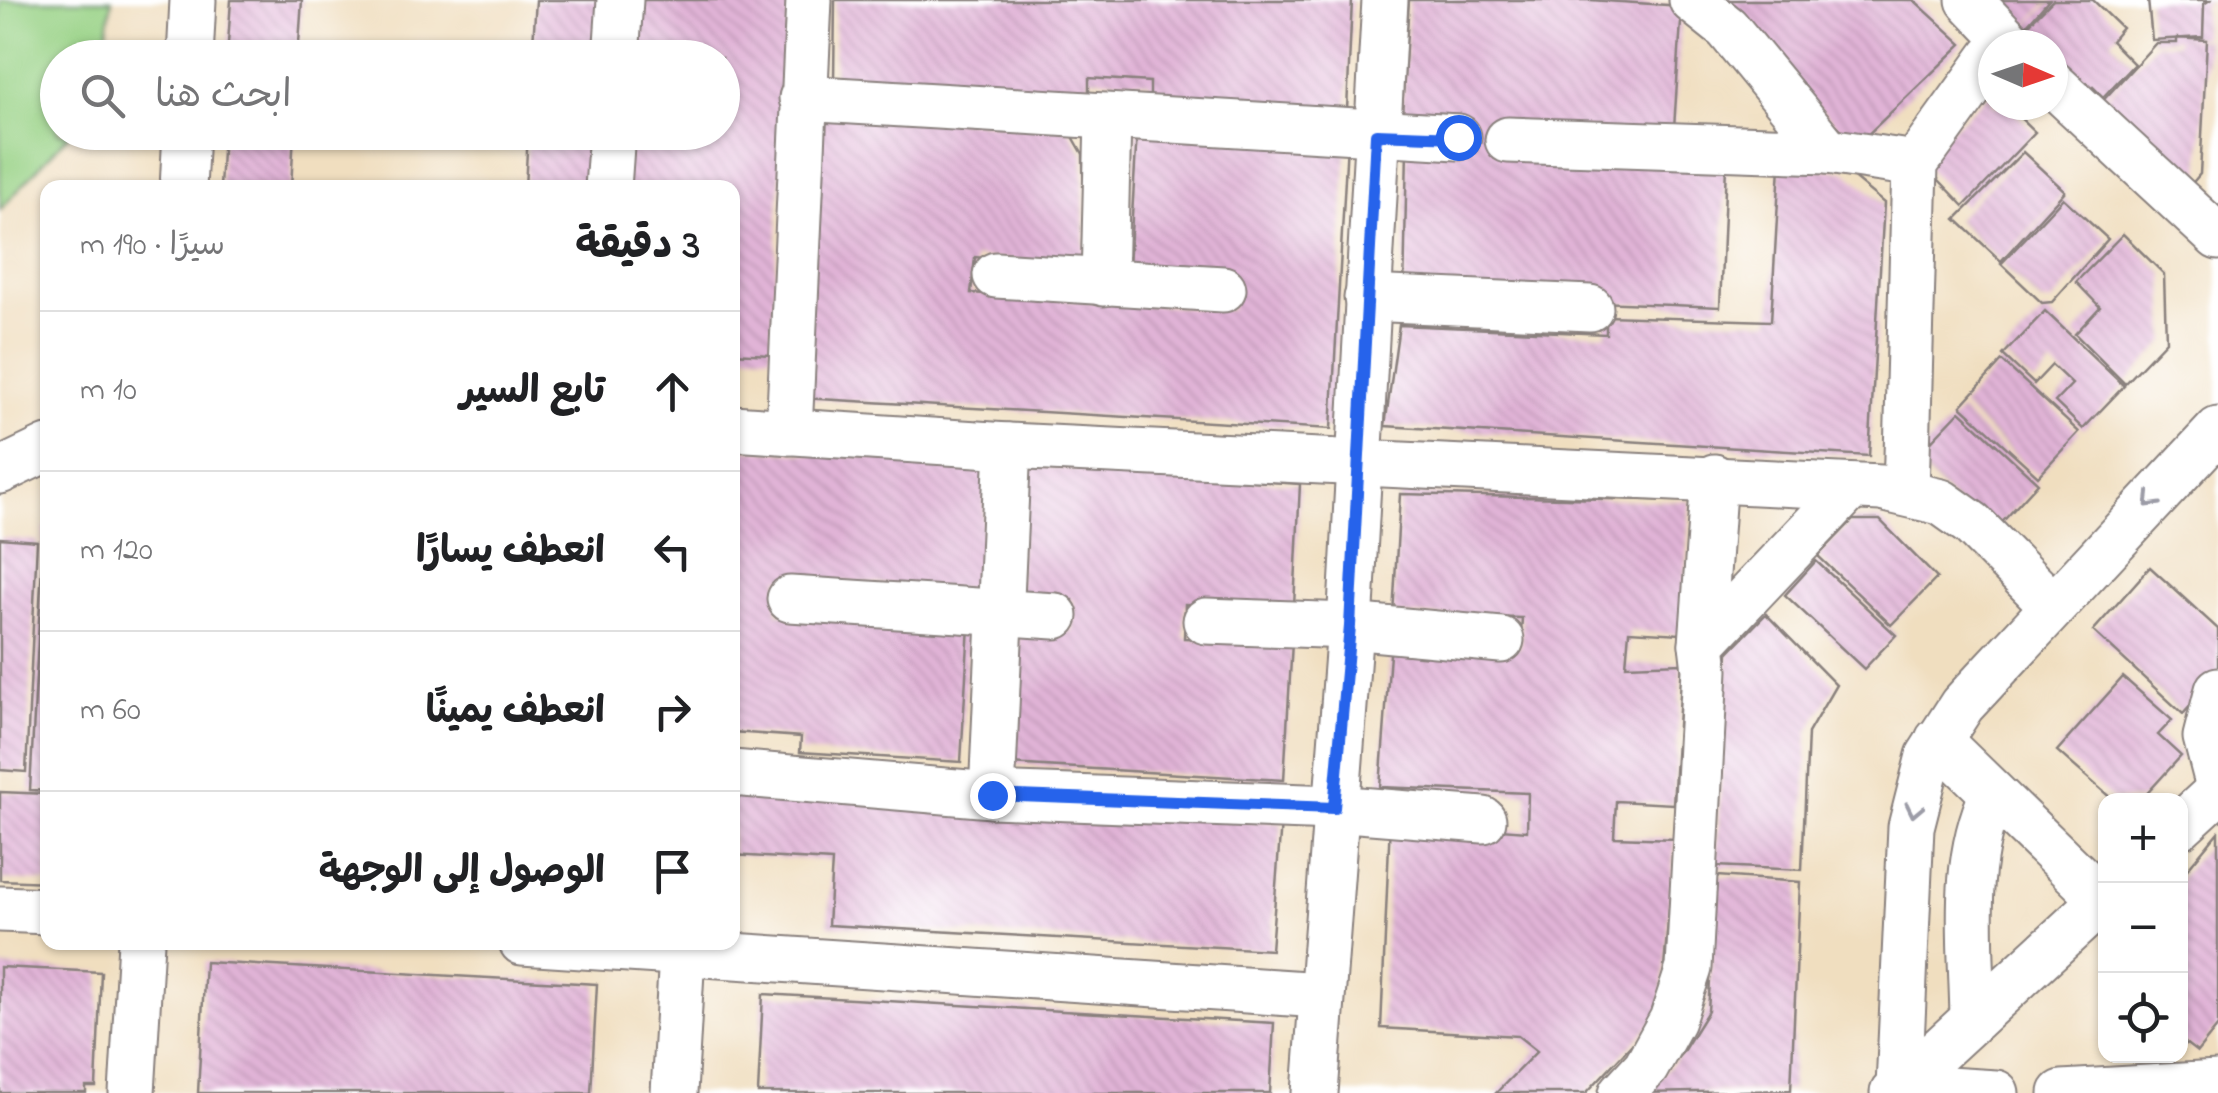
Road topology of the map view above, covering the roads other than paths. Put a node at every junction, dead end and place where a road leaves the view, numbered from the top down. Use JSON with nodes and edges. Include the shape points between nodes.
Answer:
{"nodes":[{"id":1,"x":193,"y":0,"type":"edge"},
{"id":2,"x":620,"y":0,"type":"edge"},
{"id":3,"x":808,"y":0,"type":"edge"},
{"id":4,"x":1385,"y":0,"type":"edge"},
{"id":5,"x":1692,"y":0,"type":"edge"},
{"id":6,"x":1969,"y":0,"type":"edge"},
{"id":7,"x":1991,"y":30,"type":"edge"},
{"id":8,"x":191,"y":40,"type":"edge"},
{"id":9,"x":617,"y":40,"type":"edge"},
{"id":10,"x":1978,"y":79,"type":"edge"},
{"id":11,"x":802,"y":98,"type":"junction"},
{"id":12,"x":2068,"y":98,"type":"edge"},
{"id":13,"x":1108,"y":118,"type":"junction"},
{"id":14,"x":1376,"y":134,"type":"junction"},
{"id":15,"x":1458,"y":137,"type":"dead end"},
{"id":16,"x":1508,"y":140,"type":"dead end"},
{"id":17,"x":185,"y":150,"type":"edge"},
{"id":18,"x":611,"y":150,"type":"edge"},
{"id":19,"x":1828,"y":151,"type":"junction"},
{"id":20,"x":1914,"y":164,"type":"junction"},
{"id":21,"x":183,"y":180,"type":"edge"},
{"id":22,"x":609,"y":180,"type":"edge"},
{"id":23,"x":2218,"y":237,"type":"edge"},
{"id":24,"x":996,"y":275,"type":"dead end"},
{"id":25,"x":1104,"y":283,"type":"junction"},
{"id":26,"x":1222,"y":289,"type":"dead end"},
{"id":27,"x":1367,"y":298,"type":"junction"},
{"id":28,"x":1590,"y":308,"type":"dead end"},
{"id":29,"x":740,"y":429,"type":"edge"},
{"id":30,"x":2218,"y":430,"type":"edge"},
{"id":31,"x":789,"y":432,"type":"junction"},
{"id":32,"x":1008,"y":446,"type":"junction"},
{"id":33,"x":40,"y":452,"type":"edge"},
{"id":34,"x":1360,"y":460,"type":"junction"},
{"id":35,"x":0,"y":471,"type":"edge"},
{"id":36,"x":1714,"y":477,"type":"junction"},
{"id":37,"x":1851,"y":487,"type":"junction"},
{"id":38,"x":1906,"y":492,"type":"junction"},
{"id":39,"x":790,"y":599,"type":"dead end"},
{"id":40,"x":2052,"y":605,"type":"junction"},
{"id":41,"x":999,"y":615,"type":"junction"},
{"id":42,"x":1055,"y":616,"type":"dead end"},
{"id":43,"x":1206,"y":621,"type":"dead end"},
{"id":44,"x":1350,"y":626,"type":"junction"},
{"id":45,"x":1501,"y":640,"type":"dead end"},
{"id":46,"x":1702,"y":644,"type":"junction"},
{"id":47,"x":2218,"y":690,"type":"edge"},
{"id":48,"x":1938,"y":740,"type":"junction"},
{"id":49,"x":740,"y":774,"type":"edge"},
{"id":50,"x":2218,"y":782,"type":"edge"},
{"id":51,"x":2218,"y":791,"type":"edge"},
{"id":52,"x":1993,"y":794,"type":"junction"},
{"id":53,"x":992,"y":795,"type":"junction"},
{"id":54,"x":1334,"y":808,"type":"junction"},
{"id":55,"x":2188,"y":819,"type":"edge"},
{"id":56,"x":1483,"y":820,"type":"dead end"},
{"id":57,"x":2098,"y":892,"type":"edge"},
{"id":58,"x":2098,"y":904,"type":"edge"},
{"id":59,"x":0,"y":909,"type":"edge"},
{"id":60,"x":40,"y":911,"type":"edge"},
{"id":61,"x":141,"y":950,"type":"edge"},
{"id":62,"x":629,"y":950,"type":"edge"},
{"id":63,"x":682,"y":954,"type":"junction"},
{"id":64,"x":1322,"y":995,"type":"junction"},
{"id":65,"x":1973,"y":1019,"type":"junction"},
{"id":66,"x":2218,"y":1084,"type":"edge"},
{"id":67,"x":1896,"y":1090,"type":"edge"},
{"id":68,"x":132,"y":1093,"type":"edge"},
{"id":69,"x":674,"y":1093,"type":"edge"},
{"id":70,"x":1314,"y":1093,"type":"edge"},
{"id":71,"x":1622,"y":1093,"type":"edge"},
{"id":72,"x":1996,"y":1093,"type":"edge"},
{"id":73,"x":2062,"y":1093,"type":"edge"}],
"edges":[{"from":1,"to":8,"type":"street"},
{"from":2,"to":9,"type":"street"},
{"from":3,"to":11,"type":"street"},
{"from":4,"to":14,"type":"street"},
{"from":5,"to":19,"type":"street","via":[[1727,28]]},
{"from":6,"to":7,"type":"street"},
{"from":10,"to":20,"type":"street"},
{"from":11,"to":13,"type":"street"},
{"from":11,"to":31,"type":"street"},
{"from":12,"to":23,"type":"street"},
{"from":13,"to":14,"type":"street"},
{"from":13,"to":25,"type":"street"},
{"from":14,"to":15,"type":"street"},
{"from":14,"to":27,"type":"street"},
{"from":16,"to":19,"type":"street"},
{"from":17,"to":21,"type":"street"},
{"from":18,"to":22,"type":"street"},
{"from":19,"to":20,"type":"street"},
{"from":20,"to":38,"type":"street"},
{"from":24,"to":25,"type":"street"},
{"from":25,"to":26,"type":"street"},
{"from":27,"to":28,"type":"street"},
{"from":27,"to":34,"type":"street"},
{"from":29,"to":31,"type":"street"},
{"from":30,"to":40,"type":"street","one_way":true},
{"from":31,"to":32,"type":"street"},
{"from":32,"to":34,"type":"street"},
{"from":32,"to":41,"type":"street"},
{"from":33,"to":35,"type":"street"},
{"from":34,"to":36,"type":"street"},
{"from":34,"to":44,"type":"street"},
{"from":36,"to":37,"type":"street"},
{"from":36,"to":46,"type":"street"},
{"from":37,"to":38,"type":"street"},
{"from":37,"to":46,"type":"street"},
{"from":38,"to":40,"type":"street","via":[[1941,502],[1972,524]]},
{"from":39,"to":41,"type":"street"},
{"from":40,"to":48,"type":"street"},
{"from":41,"to":42,"type":"street"},
{"from":41,"to":53,"type":"street"},
{"from":43,"to":44,"type":"street"},
{"from":44,"to":45,"type":"street"},
{"from":44,"to":54,"type":"street"},
{"from":46,"to":71,"type":"street","via":[[1689,968],[1672,1020],[1646,1067]]},
{"from":47,"to":50,"type":"street","via":[[2206,738]]},
{"from":48,"to":52,"type":"street"},
{"from":48,"to":67,"type":"street","one_way":true,"via":[[1921,776],[1910,828]]},
{"from":49,"to":53,"type":"street"},
{"from":51,"to":55,"type":"street"},
{"from":52,"to":57,"type":"street"},
{"from":52,"to":65,"type":"street","via":[[1972,856]]},
{"from":53,"to":54,"type":"street"},
{"from":54,"to":56,"type":"street"},
{"from":54,"to":64,"type":"street"},
{"from":58,"to":65,"type":"street"},
{"from":59,"to":60,"type":"street"},
{"from":61,"to":68,"type":"street"},
{"from":62,"to":63,"type":"street"},
{"from":63,"to":64,"type":"street"},
{"from":63,"to":69,"type":"street"},
{"from":64,"to":70,"type":"street"},
{"from":65,"to":67,"type":"street"},
{"from":66,"to":73,"type":"street"},
{"from":67,"to":72,"type":"street"}]}
